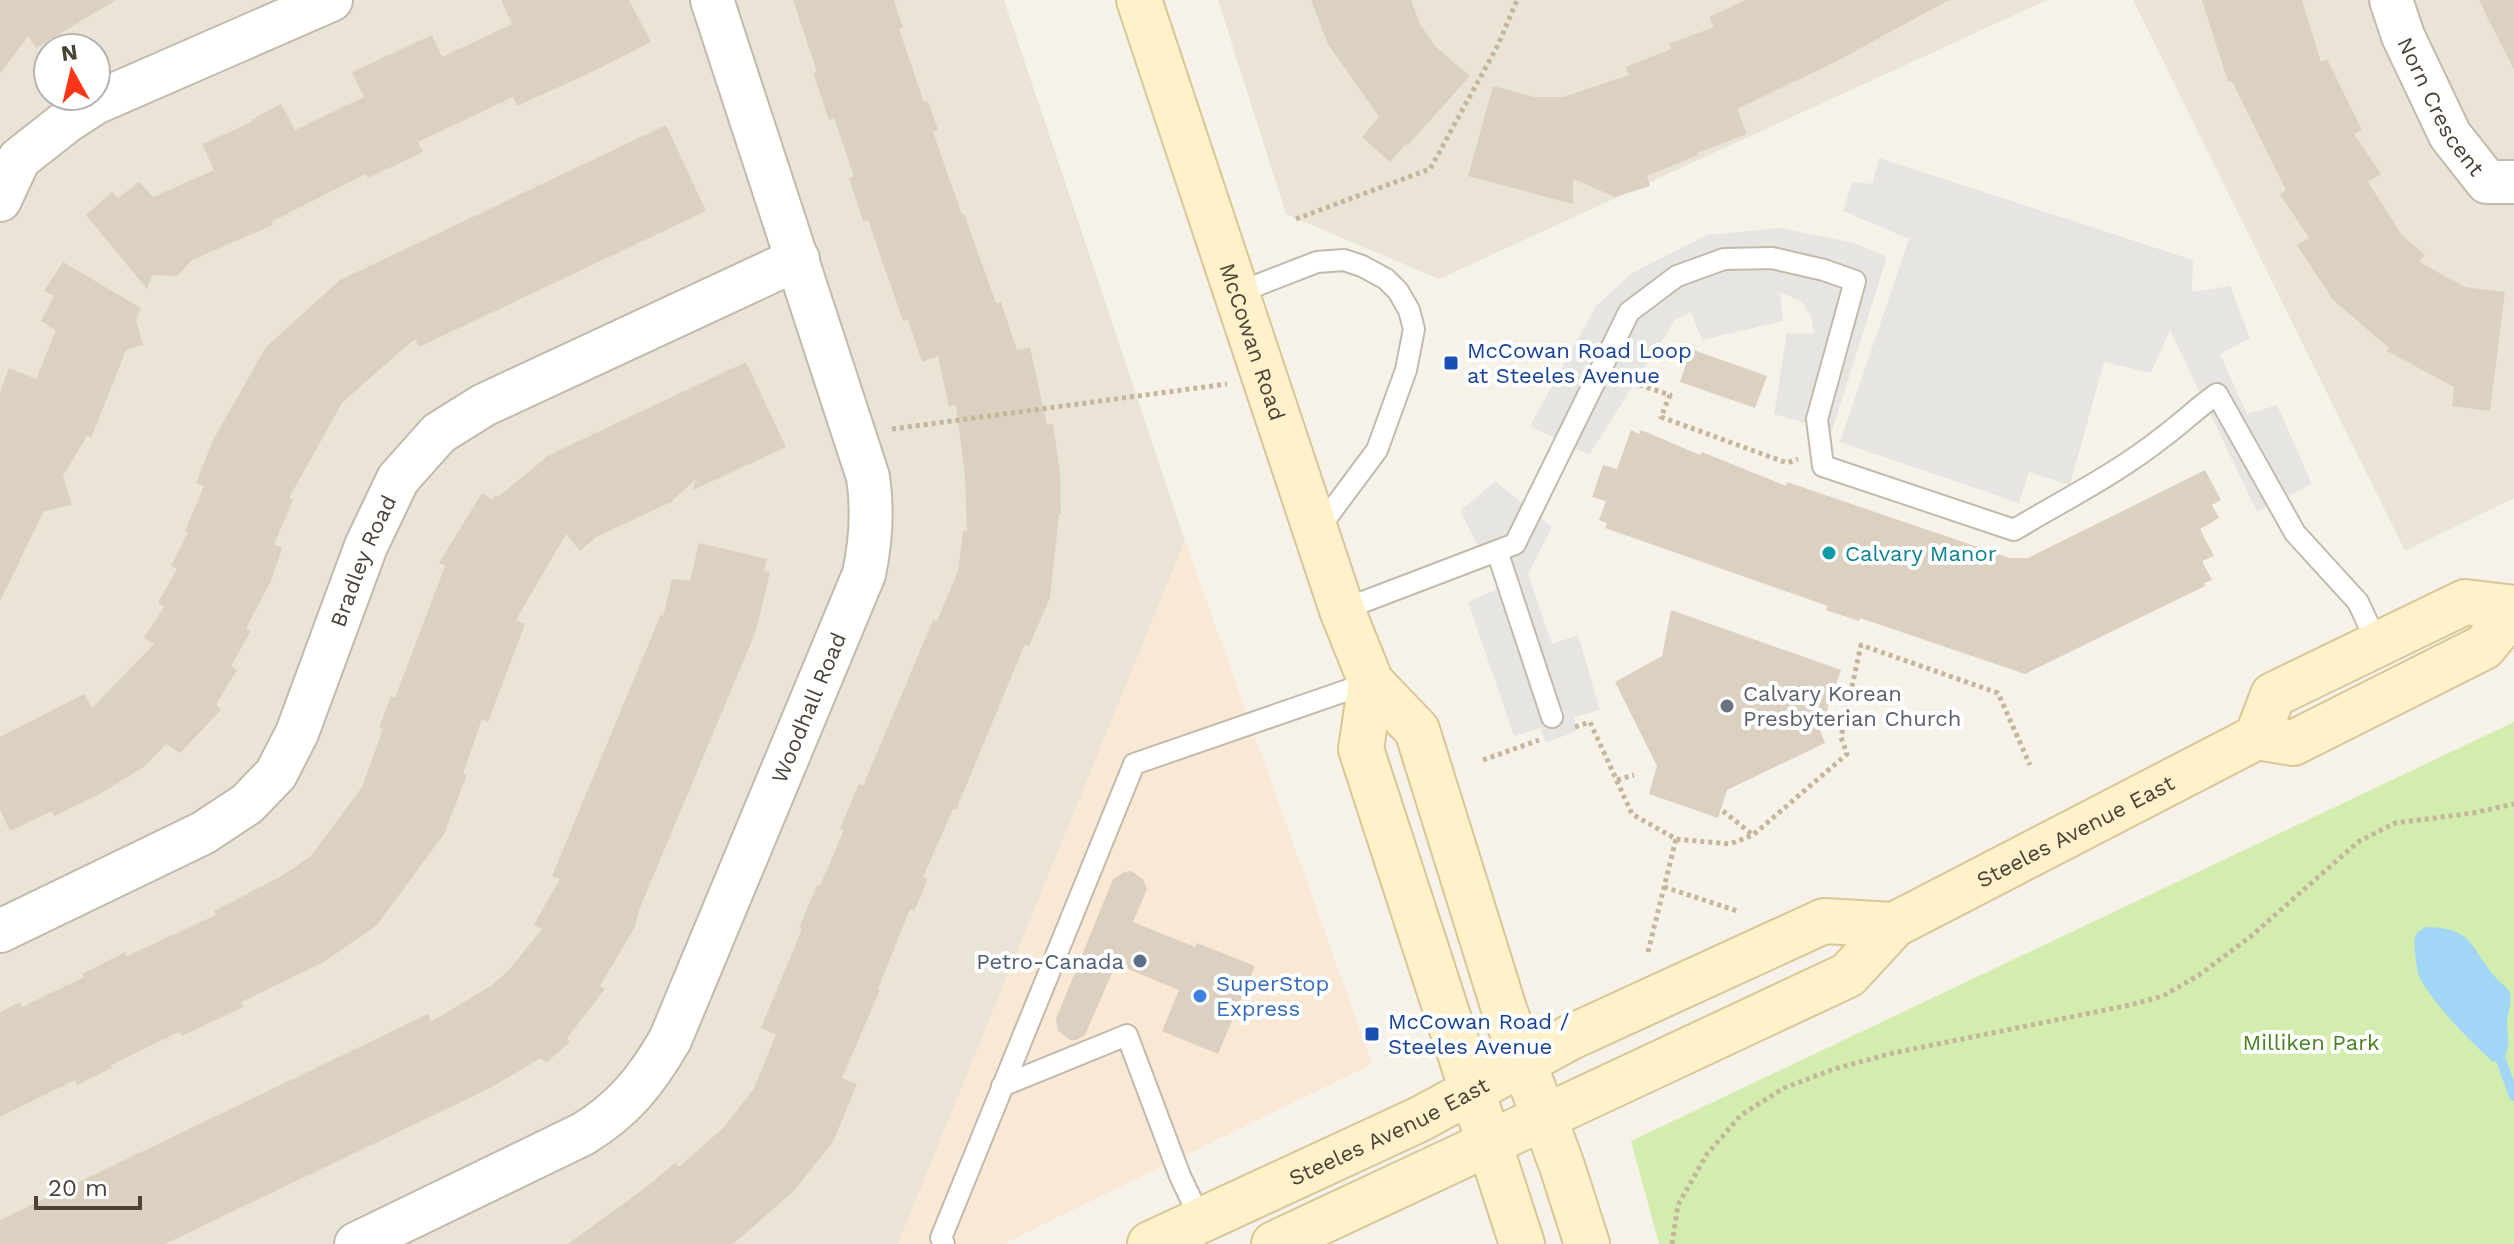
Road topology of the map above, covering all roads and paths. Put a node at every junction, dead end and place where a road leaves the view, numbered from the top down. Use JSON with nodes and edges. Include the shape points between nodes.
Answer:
{"nodes":[{"id":1,"x":331,"y":0,"type":"edge"},
{"id":2,"x":712,"y":0,"type":"edge"},
{"id":3,"x":1139,"y":0,"type":"edge"},
{"id":4,"x":1517,"y":0,"type":"edge"},
{"id":5,"x":2391,"y":0,"type":"edge"},
{"id":6,"x":2514,"y":182,"type":"edge"},
{"id":7,"x":0,"y":200,"type":"edge"},
{"id":8,"x":1296,"y":219,"type":"dead end"},
{"id":9,"x":798,"y":259,"type":"junction"},
{"id":10,"x":1237,"y":293,"type":"junction"},
{"id":11,"x":1599,"y":373,"type":"junction"},
{"id":12,"x":1265,"y":378,"type":"junction"},
{"id":13,"x":895,"y":429,"type":"dead end"},
{"id":14,"x":1821,"y":452,"type":"junction"},
{"id":15,"x":1316,"y":532,"type":"junction"},
{"id":16,"x":1497,"y":551,"type":"junction"},
{"id":17,"x":2514,"y":609,"type":"edge"},
{"id":18,"x":1342,"y":610,"type":"junction"},
{"id":19,"x":2378,"y":645,"type":"junction"},
{"id":20,"x":1371,"y":682,"type":"junction"},
{"id":21,"x":1555,"y":728,"type":"junction"},
{"id":22,"x":2257,"y":737,"type":"junction"},
{"id":23,"x":1483,"y":760,"type":"dead end"},
{"id":24,"x":2030,"y":765,"type":"dead end"},
{"id":25,"x":1634,"y":775,"type":"dead end"},
{"id":26,"x":1617,"y":780,"type":"junction"},
{"id":27,"x":2514,"y":804,"type":"edge"},
{"id":28,"x":1723,"y":811,"type":"dead end"},
{"id":29,"x":1753,"y":835,"type":"junction"},
{"id":30,"x":1676,"y":839,"type":"junction"},
{"id":31,"x":1664,"y":887,"type":"junction"},
{"id":32,"x":1740,"y":912,"type":"dead end"},
{"id":33,"x":1894,"y":925,"type":"junction"},
{"id":34,"x":0,"y":931,"type":"edge"},
{"id":35,"x":1648,"y":952,"type":"dead end"},
{"id":36,"x":1523,"y":1063,"type":"junction"},
{"id":37,"x":1002,"y":1086,"type":"junction"},
{"id":38,"x":1472,"y":1090,"type":"junction"},
{"id":39,"x":1544,"y":1118,"type":"junction"},
{"id":40,"x":1490,"y":1143,"type":"junction"},
{"id":41,"x":1201,"y":1220,"type":"junction"},
{"id":42,"x":356,"y":1244,"type":"edge"},
{"id":43,"x":944,"y":1244,"type":"edge"},
{"id":44,"x":1150,"y":1244,"type":"edge"},
{"id":45,"x":1274,"y":1244,"type":"edge"},
{"id":46,"x":1522,"y":1244,"type":"edge"},
{"id":47,"x":1587,"y":1244,"type":"edge"},
{"id":48,"x":1672,"y":1244,"type":"edge"}],
"edges":[{"from":1,"to":7,"type":"street","via":[[95,103],[19,159]]},
{"from":2,"to":9,"type":"street","name":"Woodhall Road"},
{"from":3,"to":10,"type":"main road","name":"McCowan Road"},
{"from":4,"to":8,"type":"path","via":[[1430,169]]},
{"from":5,"to":6,"type":"street","name":"Norn Crescent","via":[[2450,135],[2487,182]]},
{"from":9,"to":34,"type":"street","name":"Bradley Road","via":[[484,405],[439,433],[398,479],[276,774],[247,804],[203,833]]},
{"from":9,"to":42,"type":"street","name":"Woodhall Road","via":[[868,477],[869,553],[857,595],[670,1040],[635,1093],[606,1120]]},
{"from":10,"to":12,"type":"main road","name":"McCowan Road"},
{"from":10,"to":15,"type":"lane","via":[[1317,262],[1344,260],[1386,279],[1409,310],[1414,329],[1406,370],[1377,450]]},
{"from":11,"to":14,"type":"path","via":[[1670,395],[1661,417],[1787,463]]},
{"from":11,"to":14,"type":"lane","via":[[1629,312],[1677,276],[1724,259],[1772,258],[1855,281],[1817,419]]},
{"from":11,"to":16,"type":"lane","via":[[1515,544]]},
{"from":12,"to":13,"type":"path"},
{"from":12,"to":15,"type":"main road","name":"McCowan Road"},
{"from":14,"to":19,"type":"lane","via":[[1823,466],[2014,530],[2101,479],[2217,394],[2295,533],[2358,602]]},
{"from":15,"to":18,"type":"main road","name":"McCowan Road"},
{"from":16,"to":18,"type":"lane"},
{"from":16,"to":21,"type":"lane"},
{"from":17,"to":19,"type":"main road","via":[[2465,602]]},
{"from":17,"to":22,"type":"main road","via":[[2484,647],[2293,743]]},
{"from":18,"to":20,"type":"main road","name":"McCowan Road"},
{"from":19,"to":22,"type":"main road","via":[[2273,695]]},
{"from":20,"to":36,"type":"main road","name":"McCowan Road","via":[[1417,730]]},
{"from":20,"to":37,"type":"lane","via":[[1134,764]]},
{"from":20,"to":38,"type":"main road","via":[[1361,749]]},
{"from":21,"to":23,"type":"path"},
{"from":21,"to":26,"type":"path","via":[[1590,722]]},
{"from":22,"to":33,"type":"main road","name":"Steeles Avenue East"},
{"from":24,"to":29,"type":"path","via":[[1998,693],[1861,645],[1841,737],[1847,754]]},
{"from":25,"to":26,"type":"path"},
{"from":26,"to":30,"type":"path","via":[[1632,814]]},
{"from":27,"to":48,"type":"path","via":[[2395,823],[2358,842],[2250,937],[2163,996],[1893,1053],[1784,1088],[1741,1115],[1707,1154],[1678,1205]]},
{"from":28,"to":29,"type":"path"},
{"from":29,"to":30,"type":"path","via":[[1730,844]]},
{"from":30,"to":31,"type":"path"},
{"from":31,"to":32,"type":"path"},
{"from":31,"to":35,"type":"path"},
{"from":33,"to":36,"type":"main road","name":"Steeles Avenue East","via":[[1824,921]]},
{"from":33,"to":39,"type":"main road","name":"Steeles Avenue East","via":[[1848,975]]},
{"from":36,"to":38,"type":"main road","name":"Steeles Avenue East"},
{"from":36,"to":39,"type":"main road","name":"McCowan Road"},
{"from":37,"to":41,"type":"lane","via":[[1127,1035]]},
{"from":37,"to":43,"type":"lane","via":[[941,1238]]},
{"from":38,"to":40,"type":"main road"},
{"from":38,"to":41,"type":"main road","name":"Steeles Avenue East"},
{"from":39,"to":40,"type":"main road","name":"Steeles Avenue East"},
{"from":39,"to":47,"type":"main road","name":"McCowan Road"},
{"from":40,"to":45,"type":"main road","name":"Steeles Avenue East"},
{"from":40,"to":46,"type":"main road"},
{"from":41,"to":44,"type":"main road","name":"Steeles Avenue East"}]}
